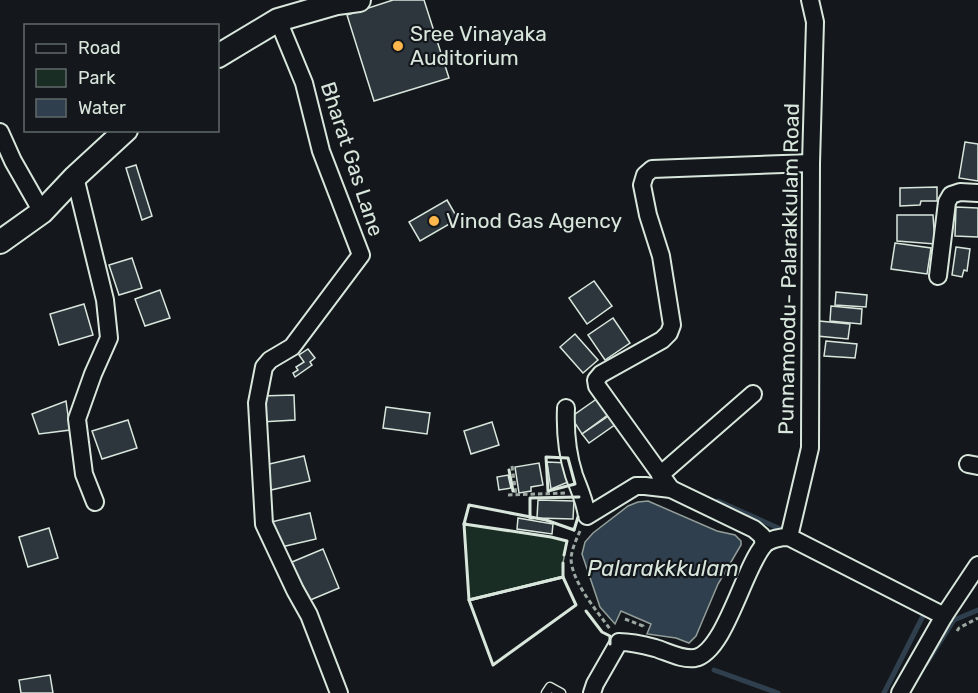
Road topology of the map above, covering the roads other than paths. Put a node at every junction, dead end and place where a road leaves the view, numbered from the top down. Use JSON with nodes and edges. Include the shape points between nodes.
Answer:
{"nodes":[{"id":1,"x":810,"y":0,"type":"edge"},
{"id":2,"x":344,"y":1,"type":"edge"},
{"id":3,"x":278,"y":20,"type":"junction"},
{"id":4,"x":219,"y":55,"type":"edge"},
{"id":5,"x":0,"y":132,"type":"edge"},
{"id":6,"x":124,"y":132,"type":"edge"},
{"id":7,"x":811,"y":163,"type":"junction"},
{"id":8,"x":75,"y":177,"type":"junction"},
{"id":9,"x":978,"y":193,"type":"edge"},
{"id":10,"x":42,"y":212,"type":"junction"},
{"id":11,"x":0,"y":243,"type":"edge"},
{"id":12,"x":938,"y":276,"type":"dead end"},
{"id":13,"x":753,"y":394,"type":"dead end"},
{"id":14,"x":566,"y":408,"type":"dead end"},
{"id":15,"x":660,"y":475,"type":"junction"},
{"id":16,"x":670,"y":489,"type":"junction"},
{"id":17,"x":95,"y":502,"type":"dead end"},
{"id":18,"x":791,"y":531,"type":"junction"},
{"id":19,"x":764,"y":544,"type":"junction"},
{"id":20,"x":978,"y":565,"type":"edge"},
{"id":21,"x":944,"y":616,"type":"junction"},
{"id":22,"x":339,"y":693,"type":"edge"},
{"id":23,"x":546,"y":693,"type":"edge"},
{"id":24,"x":561,"y":693,"type":"edge"},
{"id":25,"x":592,"y":693,"type":"edge"},
{"id":26,"x":900,"y":693,"type":"edge"}],
"edges":[{"from":1,"to":7,"type":"street","name":"Punnamoodu- Palarakkulam Road","via":[[815,22]]},
{"from":2,"to":3,"type":"main road"},
{"from":3,"to":4,"type":"main road"},
{"from":3,"to":22,"type":"street","name":"Bharat Gas Lane","via":[[304,83],[321,152],[361,255],[292,347],[264,367],[257,403],[264,524],[309,615]]},
{"from":5,"to":10,"type":"street"},
{"from":6,"to":8,"type":"main road"},
{"from":7,"to":15,"type":"street","via":[[652,170],[645,175],[642,185],[661,256],[672,325],[662,339],[596,380]]},
{"from":7,"to":18,"type":"street","name":"Punnamoodu- Palarakkulam Road","via":[[810,448]]},
{"from":8,"to":10,"type":"main road"},
{"from":8,"to":17,"type":"street","via":[[105,300],[109,338],[77,419],[84,474]]},
{"from":9,"to":12,"type":"street","via":[[960,192],[951,195],[947,202]]},
{"from":10,"to":11,"type":"main road"},
{"from":13,"to":15,"type":"street"},
{"from":14,"to":16,"type":"street","via":[[568,453],[591,508],[636,486]]},
{"from":15,"to":16,"type":"street"},
{"from":16,"to":19,"type":"street","via":[[754,529]]},
{"from":18,"to":19,"type":"street"},
{"from":18,"to":21,"type":"street"},
{"from":19,"to":25,"type":"street","via":[[730,617],[707,652],[698,658],[687,658],[619,642]]},
{"from":20,"to":21,"type":"street"},
{"from":21,"to":26,"type":"street"},
{"from":23,"to":24,"type":"lane","via":[[550,687]]}]}
